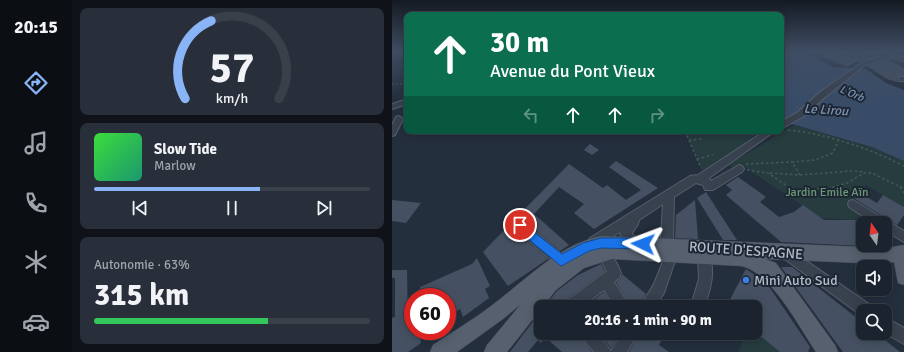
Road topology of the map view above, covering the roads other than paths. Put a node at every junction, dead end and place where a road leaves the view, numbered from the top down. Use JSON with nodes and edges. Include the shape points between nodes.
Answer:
{"nodes":[{"id":1,"x":858,"y":67,"type":"edge"},
{"id":2,"x":404,"y":102,"type":"edge"},
{"id":3,"x":392,"y":107,"type":"edge"},
{"id":4,"x":399,"y":118,"type":"edge"},
{"id":5,"x":784,"y":125,"type":"edge"},
{"id":6,"x":392,"y":133,"type":"edge"},
{"id":7,"x":767,"y":134,"type":"edge"},
{"id":8,"x":740,"y":167,"type":"road end"},
{"id":9,"x":707,"y":175,"type":"junction"},
{"id":10,"x":669,"y":194,"type":"junction"},
{"id":11,"x":853,"y":204,"type":"dead end"},
{"id":12,"x":637,"y":216,"type":"junction"},
{"id":13,"x":871,"y":216,"type":"edge"},
{"id":14,"x":520,"y":225,"type":"dead end"},
{"id":15,"x":892,"y":229,"type":"edge"},
{"id":16,"x":904,"y":237,"type":"edge"},
{"id":17,"x":667,"y":238,"type":"dead end"},
{"id":18,"x":632,"y":243,"type":"junction"},
{"id":19,"x":587,"y":246,"type":"junction"},
{"id":20,"x":904,"y":252,"type":"edge"},
{"id":21,"x":607,"y":253,"type":"junction"},
{"id":22,"x":786,"y":253,"type":"junction"},
{"id":23,"x":748,"y":254,"type":"junction"},
{"id":24,"x":671,"y":255,"type":"junction"},
{"id":25,"x":704,"y":256,"type":"junction"},
{"id":26,"x":904,"y":256,"type":"edge"},
{"id":27,"x":561,"y":261,"type":"junction"},
{"id":28,"x":904,"y":277,"type":"edge"},
{"id":29,"x":605,"y":280,"type":"junction"},
{"id":30,"x":579,"y":300,"type":"edge"},
{"id":31,"x":618,"y":300,"type":"edge"},
{"id":32,"x":651,"y":300,"type":"edge"},
{"id":33,"x":700,"y":300,"type":"edge"},
{"id":34,"x":857,"y":304,"type":"edge"},
{"id":35,"x":892,"y":329,"type":"edge"},
{"id":36,"x":904,"y":337,"type":"edge"},
{"id":37,"x":593,"y":340,"type":"edge"},
{"id":38,"x":626,"y":340,"type":"edge"},
{"id":39,"x":440,"y":352,"type":"edge"},
{"id":40,"x":494,"y":352,"type":"edge"},
{"id":41,"x":604,"y":352,"type":"edge"},
{"id":42,"x":618,"y":352,"type":"edge"},
{"id":43,"x":828,"y":352,"type":"edge"}],
"edges":[{"from":1,"to":5,"type":"street"},
{"from":2,"to":3,"type":"street"},
{"from":4,"to":6,"type":"street"},
{"from":7,"to":9,"type":"street"},
{"from":8,"to":9,"type":"street","via":[[709,187]]},
{"from":9,"to":10,"type":"street","via":[[694,179]]},
{"from":10,"to":12,"type":"street"},
{"from":10,"to":17,"type":"street"},
{"from":11,"to":13,"type":"street"},
{"from":12,"to":18,"type":"street","via":[[626,232],[627,239]]},
{"from":12,"to":19,"type":"street"},
{"from":14,"to":27,"type":"street"},
{"from":15,"to":16,"type":"street"},
{"from":18,"to":19,"type":"main road","name":"ROUTE D'ESPAGNE","via":[[601,243]]},
{"from":18,"to":23,"type":"main road","name":"ROUTE D'ESPAGNE"},
{"from":19,"to":27,"type":"main road"},
{"from":20,"to":22,"type":"main road","name":"ROUTE D'ESPAGNE","via":[[886,256]]},
{"from":21,"to":23,"type":"street","via":[[640,249]]},
{"from":21,"to":24,"type":"main road","name":"ROUTE D'ESPAGNE"},
{"from":21,"to":29,"type":"street","via":[[616,273]]},
{"from":21,"to":40,"type":"main road","via":[[579,262],[558,276]]},
{"from":22,"to":23,"type":"main road","name":"ROUTE D'ESPAGNE"},
{"from":22,"to":34,"type":"street"},
{"from":23,"to":25,"type":"main road","name":"ROUTE D'ESPAGNE"},
{"from":23,"to":43,"type":"main road","via":[[752,260],[774,275]]},
{"from":24,"to":25,"type":"main road","name":"ROUTE D'ESPAGNE"},
{"from":24,"to":32,"type":"street","via":[[659,288]]},
{"from":25,"to":33,"type":"street","via":[[707,281]]},
{"from":26,"to":28,"type":"main road"},
{"from":27,"to":39,"type":"main road","via":[[497,313]]},
{"from":29,"to":30,"type":"street"},
{"from":29,"to":31,"type":"street"},
{"from":35,"to":36,"type":"street"},
{"from":37,"to":41,"type":"street"},
{"from":38,"to":42,"type":"street"}]}
